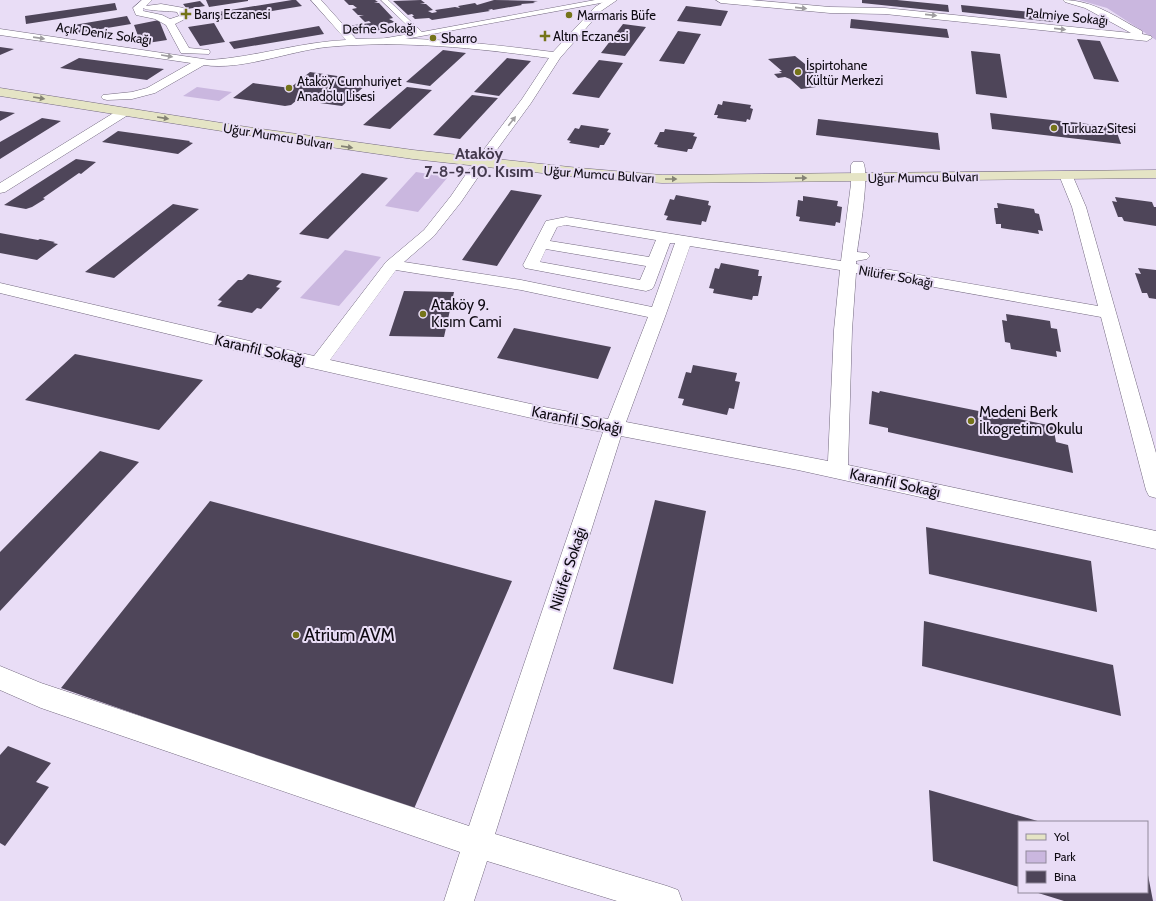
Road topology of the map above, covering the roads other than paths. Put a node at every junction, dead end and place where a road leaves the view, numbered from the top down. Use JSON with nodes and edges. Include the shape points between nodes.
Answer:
{"nodes":[{"id":1,"x":147,"y":0,"type":"edge"},
{"id":2,"x":316,"y":0,"type":"edge"},
{"id":3,"x":384,"y":0,"type":"edge"},
{"id":4,"x":606,"y":0,"type":"edge"},
{"id":5,"x":612,"y":0,"type":"edge"},
{"id":6,"x":720,"y":0,"type":"edge"},
{"id":7,"x":1068,"y":0,"type":"edge"},
{"id":8,"x":576,"y":1,"type":"edge"},
{"id":9,"x":138,"y":8,"type":"junction"},
{"id":10,"x":170,"y":22,"type":"junction"},
{"id":11,"x":0,"y":32,"type":"edge"},
{"id":12,"x":418,"y":32,"type":"junction"},
{"id":13,"x":312,"y":38,"type":"dead end"},
{"id":14,"x":1147,"y":38,"type":"junction"},
{"id":15,"x":353,"y":42,"type":"junction"},
{"id":16,"x":378,"y":42,"type":"junction"},
{"id":17,"x":1156,"y":43,"type":"edge"},
{"id":18,"x":556,"y":56,"type":"junction"},
{"id":19,"x":203,"y":62,"type":"junction"},
{"id":20,"x":0,"y":81,"type":"edge"},
{"id":21,"x":0,"y":92,"type":"edge"},
{"id":22,"x":107,"y":97,"type":"junction"},
{"id":23,"x":146,"y":102,"type":"junction"},
{"id":24,"x":124,"y":112,"type":"junction"},
{"id":25,"x":484,"y":158,"type":"junction"},
{"id":26,"x":1156,"y":162,"type":"edge"},
{"id":27,"x":659,"y":165,"type":"dead end"},
{"id":28,"x":674,"y":165,"type":"dead end"},
{"id":29,"x":858,"y":171,"type":"junction"},
{"id":30,"x":1156,"y":174,"type":"edge"},
{"id":31,"x":1066,"y":175,"type":"junction"},
{"id":32,"x":0,"y":189,"type":"edge"},
{"id":33,"x":675,"y":239,"type":"junction"},
{"id":34,"x":542,"y":244,"type":"junction"},
{"id":35,"x":853,"y":260,"type":"junction"},
{"id":36,"x":655,"y":263,"type":"junction"},
{"id":37,"x":392,"y":265,"type":"junction"},
{"id":38,"x":0,"y":288,"type":"edge"},
{"id":39,"x":1108,"y":313,"type":"junction"},
{"id":40,"x":658,"y":314,"type":"junction"},
{"id":41,"x":318,"y":363,"type":"junction"},
{"id":42,"x":614,"y":427,"type":"junction"},
{"id":43,"x":838,"y":471,"type":"junction"},
{"id":44,"x":1156,"y":490,"type":"edge"},
{"id":45,"x":1156,"y":540,"type":"edge"},
{"id":46,"x":0,"y":678,"type":"edge"},
{"id":47,"x":479,"y":844,"type":"junction"},
{"id":48,"x":459,"y":901,"type":"edge"},
{"id":49,"x":667,"y":901,"type":"edge"}],
"edges":[{"from":1,"to":9,"type":"street"},
{"from":2,"to":15,"type":"street"},
{"from":3,"to":12,"type":"street"},
{"from":4,"to":8,"type":"street"},
{"from":5,"to":18,"type":"street","via":[[598,9]]},
{"from":6,"to":14,"type":"street","name":"Palmiye Sokağı","one_way":true,"via":[[830,10],[885,11]]},
{"from":7,"to":14,"type":"street","via":[[1088,6]]},
{"from":8,"to":12,"type":"street"},
{"from":9,"to":10,"type":"street","via":[[140,13],[155,15]]},
{"from":9,"to":10,"type":"street","via":[[161,7],[181,10],[184,17]]},
{"from":10,"to":13,"type":"street","via":[[185,51],[218,54]]},
{"from":11,"to":19,"type":"street","name":"Açık Deniz Sokağı","one_way":true},
{"from":12,"to":15,"type":"street"},
{"from":12,"to":16,"type":"street"},
{"from":14,"to":17,"type":"street"},
{"from":15,"to":16,"type":"street","name":"Defne Sokağı"},
{"from":15,"to":19,"type":"street","name":"Defne Sokağı","via":[[318,45],[228,62]]},
{"from":16,"to":18,"type":"street","name":"Defne Sokağı","via":[[475,45]]},
{"from":25,"to":18,"type":"street","one_way":true,"via":[[527,101]]},
{"from":19,"to":22,"type":"street","via":[[152,90]]},
{"from":19,"to":23,"type":"street","via":[[197,69]]},
{"from":20,"to":22,"type":"main road","name":"Uğur Mumcu Bulvarı"},
{"from":21,"to":24,"type":"main road","name":"Uğur Mumcu Bulvarı","one_way":true},
{"from":22,"to":23,"type":"main road","name":"Uğur Mumcu Bulvarı"},
{"from":23,"to":24,"type":"main road"},
{"from":23,"to":25,"type":"main road","name":"Uğur Mumcu Bulvarı"},
{"from":24,"to":25,"type":"main road","name":"Uğur Mumcu Bulvarı","one_way":true,"via":[[316,143]]},
{"from":24,"to":32,"type":"street"},
{"from":25,"to":27,"type":"main road","name":"Uğur Mumcu Bulvarı","via":[[529,157]]},
{"from":25,"to":29,"type":"main road","name":"Uğur Mumcu Bulvarı","one_way":true,"via":[[592,175],[662,179]]},
{"from":25,"to":37,"type":"street","via":[[429,232]]},
{"from":26,"to":29,"type":"main road","name":"Uğur Mumcu Bulvarı"},
{"from":28,"to":29,"type":"main road","name":"Uğur Mumcu Bulvarı"},
{"from":29,"to":31,"type":"main road","name":"Uğur Mumcu Bulvarı"},
{"from":29,"to":35,"type":"street"},
{"from":30,"to":31,"type":"main road","name":"Uğur Mumcu Bulvarı"},
{"from":31,"to":39,"type":"street","via":[[1079,208]]},
{"from":33,"to":34,"type":"street","via":[[566,221],[551,224]]},
{"from":33,"to":35,"type":"street","name":"Nilüfer Sokağı"},
{"from":33,"to":36,"type":"street"},
{"from":33,"to":40,"type":"street","name":"Nilüfer Sokağı"},
{"from":34,"to":36,"type":"street"},
{"from":34,"to":36,"type":"street","via":[[531,265],[646,286]]},
{"from":35,"to":39,"type":"street","name":"Nilüfer Sokağı"},
{"from":35,"to":43,"type":"street","via":[[843,330]]},
{"from":37,"to":40,"type":"street","via":[[521,285]]},
{"from":37,"to":41,"type":"street"},
{"from":38,"to":41,"type":"street","name":"Karanfil Sokağı"},
{"from":39,"to":44,"type":"street"},
{"from":40,"to":42,"type":"street","name":"Nilüfer Sokağı"},
{"from":41,"to":42,"type":"street","name":"Karanfil Sokağı","via":[[549,415]]},
{"from":42,"to":43,"type":"street","name":"Karanfil Sokağı"},
{"from":42,"to":47,"type":"street","name":"Nilüfer Sokağı"},
{"from":43,"to":45,"type":"street","name":"Karanfil Sokağı"},
{"from":46,"to":47,"type":"street","via":[[41,695]]},
{"from":47,"to":48,"type":"street","name":"Nilüfer Sokağı"},
{"from":47,"to":49,"type":"street"}]}
